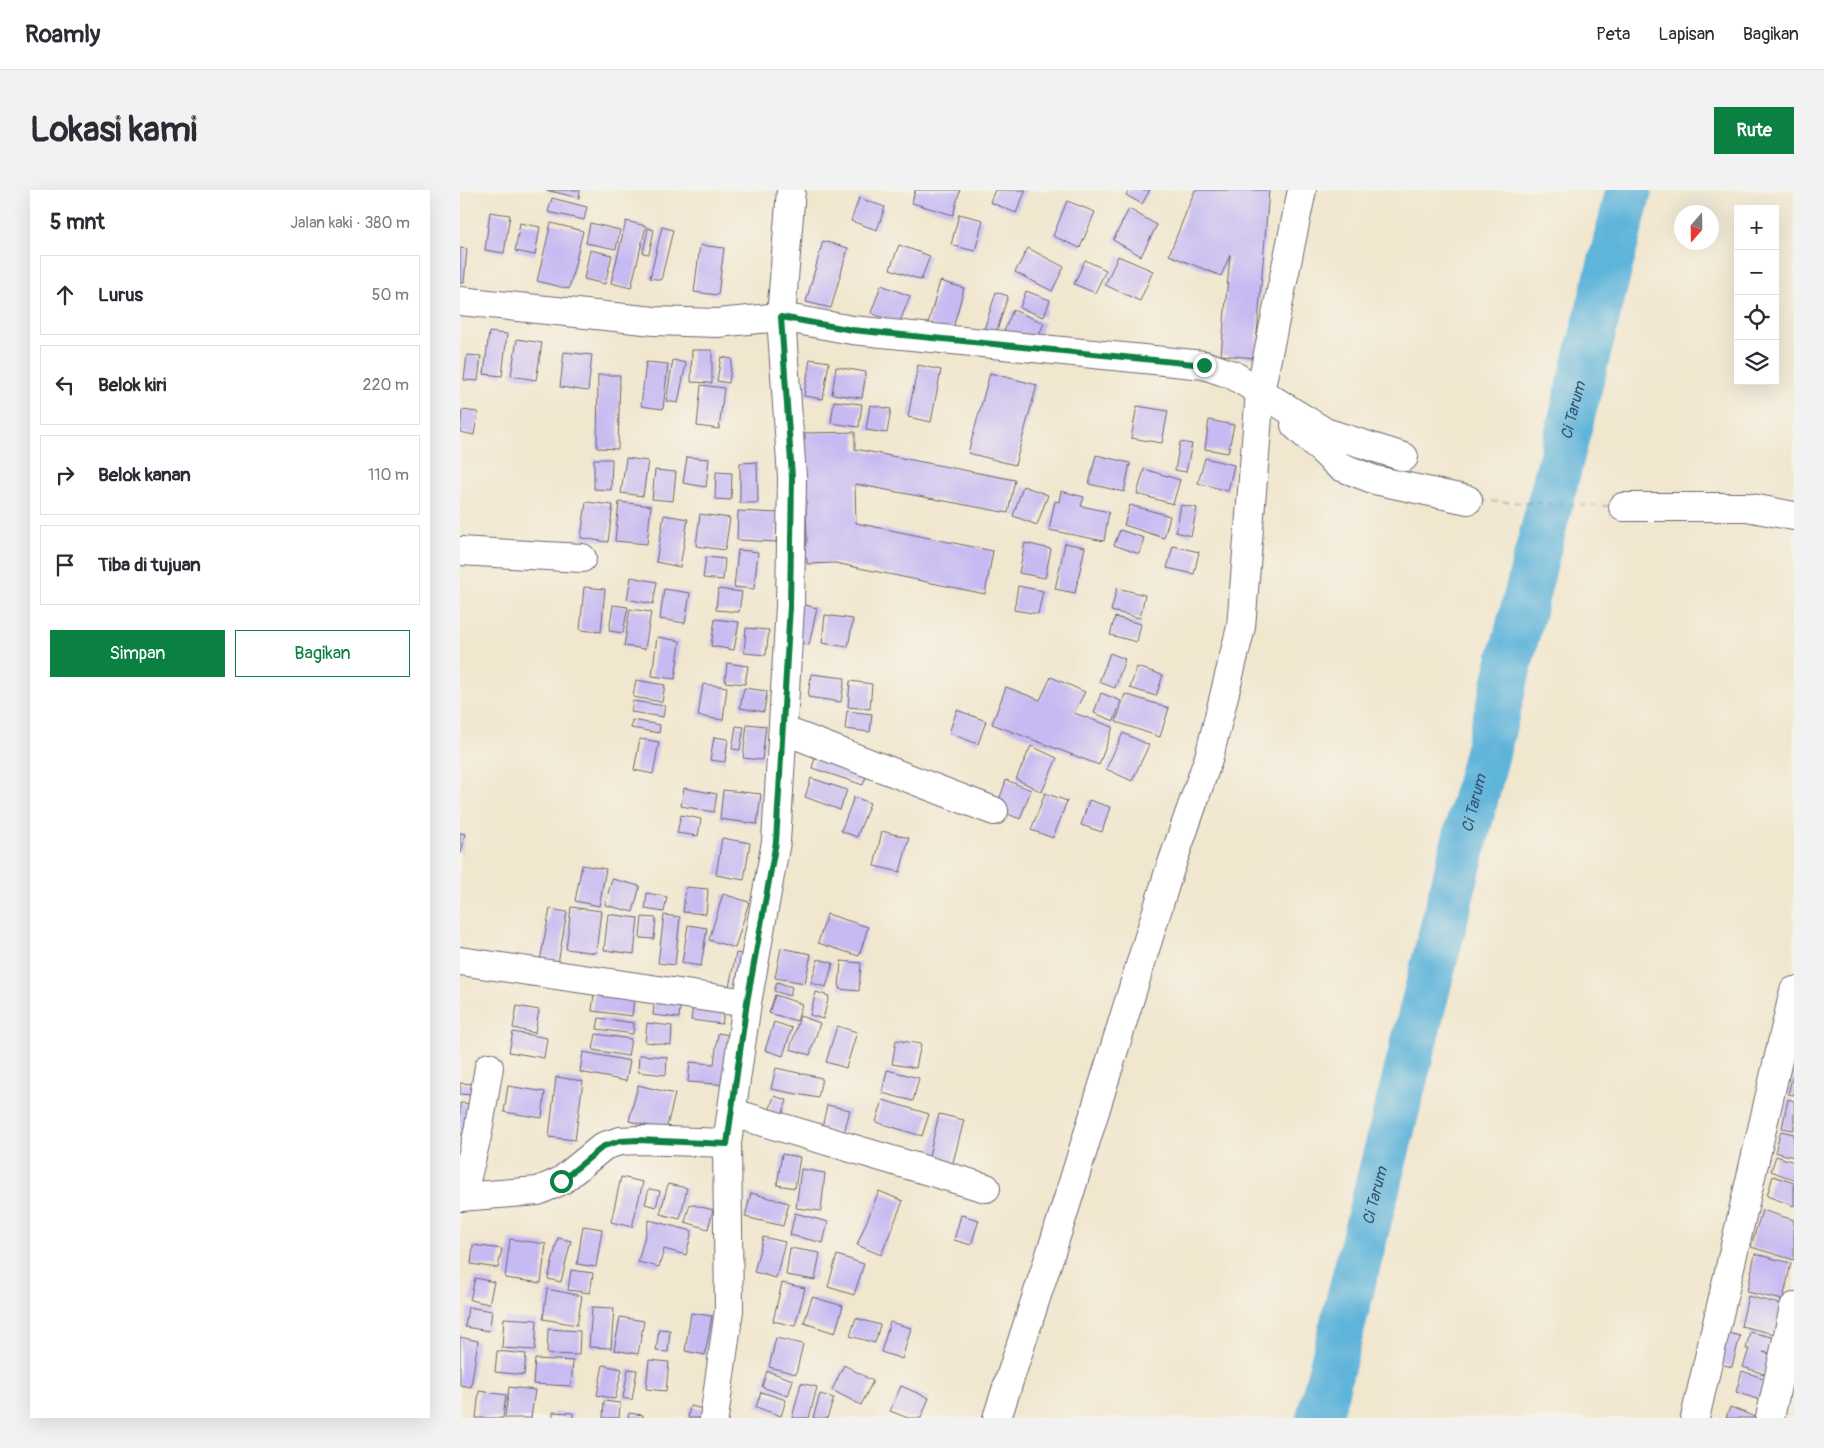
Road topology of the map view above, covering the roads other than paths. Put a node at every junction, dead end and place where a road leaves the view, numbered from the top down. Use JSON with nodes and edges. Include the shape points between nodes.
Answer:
{"nodes":[{"id":1,"x":790,"y":190,"type":"edge"},
{"id":2,"x":1302,"y":190,"type":"edge"},
{"id":3,"x":460,"y":301,"type":"edge"},
{"id":4,"x":781,"y":317,"type":"junction"},
{"id":5,"x":1260,"y":392,"type":"junction"},
{"id":6,"x":1404,"y":457,"type":"dead end"},
{"id":7,"x":1468,"y":500,"type":"dead end"},
{"id":8,"x":1623,"y":507,"type":"dead end"},
{"id":9,"x":1794,"y":516,"type":"edge"},
{"id":10,"x":460,"y":551,"type":"edge"},
{"id":11,"x":582,"y":558,"type":"dead end"},
{"id":12,"x":783,"y":730,"type":"junction"},
{"id":13,"x":994,"y":811,"type":"dead end"},
{"id":14,"x":460,"y":961,"type":"edge"},
{"id":15,"x":1794,"y":991,"type":"edge"},
{"id":16,"x":747,"y":1002,"type":"junction"},
{"id":17,"x":488,"y":1067,"type":"dead end"},
{"id":18,"x":733,"y":1113,"type":"junction"},
{"id":19,"x":727,"y":1144,"type":"junction"},
{"id":20,"x":986,"y":1188,"type":"dead end"},
{"id":21,"x":461,"y":1197,"type":"edge"},
{"id":22,"x":1794,"y":1307,"type":"edge"},
{"id":23,"x":714,"y":1418,"type":"edge"},
{"id":24,"x":997,"y":1418,"type":"edge"},
{"id":25,"x":1695,"y":1418,"type":"edge"},
{"id":26,"x":1770,"y":1418,"type":"edge"}],
"edges":[{"from":1,"to":4,"type":"street"},
{"from":2,"to":5,"type":"street"},
{"from":3,"to":4,"type":"street","via":[[654,321],[717,323]]},
{"from":4,"to":5,"type":"street","via":[[852,330],[1204,365],[1233,375]]},
{"from":4,"to":12,"type":"street","via":[[792,477],[790,606]]},
{"from":5,"to":6,"type":"street","via":[[1325,432]]},
{"from":5,"to":7,"type":"street","via":[[1339,466],[1375,480]]},
{"from":5,"to":24,"type":"street","via":[[1241,627],[1209,757],[1168,875]]},
{"from":8,"to":9,"type":"street","via":[[1747,507]]},
{"from":10,"to":11,"type":"street"},
{"from":12,"to":13,"type":"street"},
{"from":12,"to":16,"type":"street","via":[[776,842]]},
{"from":14,"to":16,"type":"street"},
{"from":15,"to":25,"type":"street"},
{"from":16,"to":18,"type":"street"},
{"from":17,"to":21,"type":"street","via":[[478,1132]]},
{"from":18,"to":19,"type":"street"},
{"from":18,"to":20,"type":"street"},
{"from":19,"to":21,"type":"street","via":[[620,1141],[604,1146],[561,1181],[538,1191]]},
{"from":19,"to":23,"type":"street","via":[[729,1310]]},
{"from":22,"to":26,"type":"street"}]}
